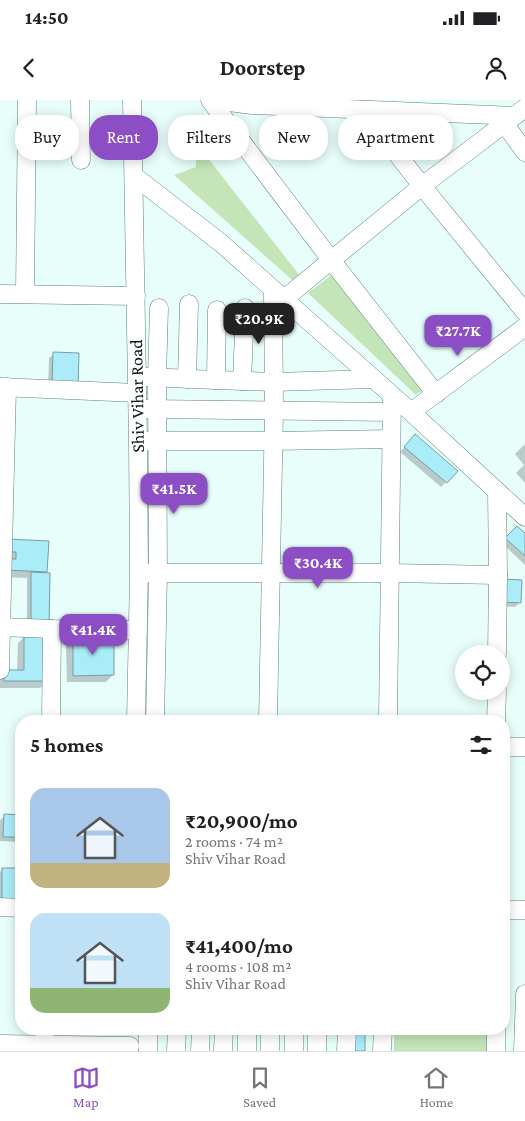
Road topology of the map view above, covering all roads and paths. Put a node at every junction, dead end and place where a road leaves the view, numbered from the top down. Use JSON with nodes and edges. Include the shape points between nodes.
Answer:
{"nodes":[{"id":1,"x":26,"y":100,"type":"edge"},
{"id":2,"x":80,"y":100,"type":"edge"},
{"id":3,"x":134,"y":100,"type":"edge"},
{"id":4,"x":211,"y":100,"type":"edge"},
{"id":5,"x":252,"y":103,"type":"edge"},
{"id":6,"x":363,"y":110,"type":"junction"},
{"id":7,"x":514,"y":115,"type":"edge"},
{"id":8,"x":525,"y":152,"type":"edge"},
{"id":9,"x":81,"y":160,"type":"dead end"},
{"id":10,"x":134,"y":176,"type":"junction"},
{"id":11,"x":422,"y":186,"type":"junction"},
{"id":12,"x":332,"y":260,"type":"junction"},
{"id":13,"x":0,"y":294,"type":"edge"},
{"id":14,"x":25,"y":294,"type":"junction"},
{"id":15,"x":279,"y":294,"type":"junction"},
{"id":16,"x":136,"y":296,"type":"junction"},
{"id":17,"x":189,"y":304,"type":"dead end"},
{"id":18,"x":159,"y":308,"type":"dead end"},
{"id":19,"x":245,"y":308,"type":"dead end"},
{"id":20,"x":217,"y":310,"type":"dead end"},
{"id":21,"x":525,"y":312,"type":"edge"},
{"id":22,"x":525,"y":328,"type":"edge"},
{"id":23,"x":157,"y":377,"type":"junction"},
{"id":24,"x":187,"y":379,"type":"junction"},
{"id":25,"x":372,"y":379,"type":"junction"},
{"id":26,"x":216,"y":380,"type":"junction"},
{"id":27,"x":242,"y":381,"type":"junction"},
{"id":28,"x":274,"y":382,"type":"junction"},
{"id":29,"x":4,"y":387,"type":"edge"},
{"id":30,"x":138,"y":393,"type":"junction"},
{"id":31,"x":436,"y":394,"type":"junction"},
{"id":32,"x":392,"y":404,"type":"junction"},
{"id":33,"x":158,"y":408,"type":"junction"},
{"id":34,"x":274,"y":410,"type":"junction"},
{"id":35,"x":411,"y":412,"type":"junction"},
{"id":36,"x":391,"y":439,"type":"junction"},
{"id":37,"x":138,"y":441,"type":"junction"},
{"id":38,"x":158,"y":441,"type":"junction"},
{"id":39,"x":273,"y":441,"type":"junction"},
{"id":40,"x":496,"y":491,"type":"junction"},
{"id":41,"x":525,"y":517,"type":"edge"},
{"id":42,"x":139,"y":573,"type":"junction"},
{"id":43,"x":158,"y":573,"type":"junction"},
{"id":44,"x":270,"y":573,"type":"junction"},
{"id":45,"x":390,"y":573,"type":"junction"},
{"id":46,"x":498,"y":575,"type":"junction"},
{"id":47,"x":0,"y":627,"type":"edge"},
{"id":48,"x":52,"y":629,"type":"junction"},
{"id":49,"x":138,"y":630,"type":"junction"},
{"id":50,"x":497,"y":645,"type":"edge"},
{"id":51,"x":0,"y":670,"type":"edge"},
{"id":52,"x":497,"y":700,"type":"edge"},
{"id":53,"x":51,"y":715,"type":"edge"},
{"id":54,"x":136,"y":715,"type":"edge"},
{"id":55,"x":155,"y":715,"type":"edge"},
{"id":56,"x":268,"y":715,"type":"edge"},
{"id":57,"x":388,"y":715,"type":"edge"},
{"id":58,"x":496,"y":715,"type":"edge"},
{"id":59,"x":510,"y":747,"type":"edge"},
{"id":60,"x":525,"y":747,"type":"edge"},
{"id":61,"x":0,"y":908,"type":"edge"},
{"id":62,"x":15,"y":908,"type":"edge"},
{"id":63,"x":510,"y":910,"type":"edge"},
{"id":64,"x":525,"y":910,"type":"edge"},
{"id":65,"x":525,"y":994,"type":"edge"},
{"id":66,"x":148,"y":1035,"type":"edge"},
{"id":67,"x":177,"y":1035,"type":"edge"},
{"id":68,"x":200,"y":1035,"type":"edge"},
{"id":69,"x":224,"y":1035,"type":"edge"},
{"id":70,"x":247,"y":1035,"type":"edge"},
{"id":71,"x":270,"y":1035,"type":"edge"},
{"id":72,"x":294,"y":1035,"type":"edge"},
{"id":73,"x":318,"y":1035,"type":"edge"},
{"id":74,"x":347,"y":1035,"type":"edge"},
{"id":75,"x":382,"y":1035,"type":"edge"},
{"id":76,"x":496,"y":1035,"type":"edge"},
{"id":77,"x":45,"y":1037,"type":"edge"},
{"id":78,"x":130,"y":1042,"type":"edge"},
{"id":79,"x":0,"y":1044,"type":"edge"},
{"id":80,"x":148,"y":1051,"type":"edge"},
{"id":81,"x":176,"y":1051,"type":"edge"},
{"id":82,"x":200,"y":1051,"type":"edge"},
{"id":83,"x":223,"y":1051,"type":"edge"},
{"id":84,"x":247,"y":1051,"type":"edge"},
{"id":85,"x":270,"y":1051,"type":"edge"},
{"id":86,"x":294,"y":1051,"type":"edge"},
{"id":87,"x":317,"y":1051,"type":"edge"},
{"id":88,"x":346,"y":1051,"type":"edge"},
{"id":89,"x":382,"y":1051,"type":"edge"},
{"id":90,"x":496,"y":1051,"type":"edge"},
{"id":91,"x":523,"y":1051,"type":"edge"}],
"edges":[{"from":1,"to":14,"type":"street"},
{"from":2,"to":9,"type":"street"},
{"from":3,"to":10,"type":"street","name":"Shiv Vihar Road"},
{"from":4,"to":5,"type":"street"},
{"from":4,"to":12,"type":"street"},
{"from":5,"to":6,"type":"street"},
{"from":6,"to":7,"type":"street"},
{"from":6,"to":11,"type":"street"},
{"from":7,"to":8,"type":"street"},
{"from":7,"to":11,"type":"street"},
{"from":10,"to":15,"type":"street","via":[[222,243]]},
{"from":10,"to":16,"type":"street","name":"Shiv Vihar Road"},
{"from":11,"to":12,"type":"street"},
{"from":11,"to":21,"type":"street"},
{"from":12,"to":15,"type":"street"},
{"from":12,"to":31,"type":"street"},
{"from":13,"to":14,"type":"street"},
{"from":14,"to":16,"type":"street"},
{"from":15,"to":25,"type":"street"},
{"from":15,"to":28,"type":"street"},
{"from":16,"to":30,"type":"street","name":"Shiv Vihar Road"},
{"from":17,"to":24,"type":"street"},
{"from":18,"to":23,"type":"street"},
{"from":19,"to":27,"type":"street"},
{"from":20,"to":26,"type":"street"},
{"from":22,"to":31,"type":"street"},
{"from":23,"to":24,"type":"street"},
{"from":23,"to":30,"type":"street"},
{"from":23,"to":33,"type":"street"},
{"from":24,"to":26,"type":"street"},
{"from":25,"to":28,"type":"street"},
{"from":25,"to":32,"type":"street"},
{"from":26,"to":27,"type":"street"},
{"from":27,"to":28,"type":"street"},
{"from":28,"to":34,"type":"street"},
{"from":29,"to":30,"type":"street"},
{"from":29,"to":47,"type":"street"},
{"from":30,"to":33,"type":"street"},
{"from":30,"to":37,"type":"street","name":"Shiv Vihar Road"},
{"from":31,"to":35,"type":"street"},
{"from":32,"to":34,"type":"street"},
{"from":32,"to":35,"type":"street"},
{"from":32,"to":36,"type":"street"},
{"from":33,"to":34,"type":"street"},
{"from":33,"to":38,"type":"street"},
{"from":34,"to":39,"type":"street"},
{"from":35,"to":40,"type":"street"},
{"from":36,"to":39,"type":"street"},
{"from":36,"to":45,"type":"street"},
{"from":37,"to":38,"type":"street"},
{"from":37,"to":42,"type":"street","name":"Shiv Vihar Road"},
{"from":38,"to":39,"type":"street"},
{"from":38,"to":43,"type":"street"},
{"from":39,"to":44,"type":"street"},
{"from":40,"to":41,"type":"street"},
{"from":40,"to":46,"type":"street"},
{"from":42,"to":43,"type":"street"},
{"from":42,"to":49,"type":"street","name":"Shiv Vihar Road"},
{"from":43,"to":44,"type":"street"},
{"from":43,"to":55,"type":"street"},
{"from":44,"to":45,"type":"street"},
{"from":44,"to":56,"type":"street"},
{"from":45,"to":46,"type":"street"},
{"from":45,"to":57,"type":"street"},
{"from":46,"to":50,"type":"street"},
{"from":47,"to":48,"type":"street"},
{"from":47,"to":51,"type":"street"},
{"from":48,"to":49,"type":"street"},
{"from":48,"to":53,"type":"street"},
{"from":49,"to":54,"type":"street","name":"Shiv Vihar Road"},
{"from":52,"to":58,"type":"street"},
{"from":59,"to":60,"type":"street"},
{"from":61,"to":62,"type":"street"},
{"from":63,"to":64,"type":"street"},
{"from":65,"to":91,"type":"street"},
{"from":66,"to":80,"type":"street"},
{"from":67,"to":81,"type":"street"},
{"from":68,"to":82,"type":"street"},
{"from":69,"to":83,"type":"street"},
{"from":70,"to":84,"type":"street"},
{"from":71,"to":85,"type":"street"},
{"from":72,"to":86,"type":"street"},
{"from":73,"to":87,"type":"street"},
{"from":74,"to":88,"type":"street"},
{"from":75,"to":89,"type":"street"},
{"from":76,"to":90,"type":"street"},
{"from":77,"to":78,"type":"street"},
{"from":77,"to":79,"type":"street"}]}
